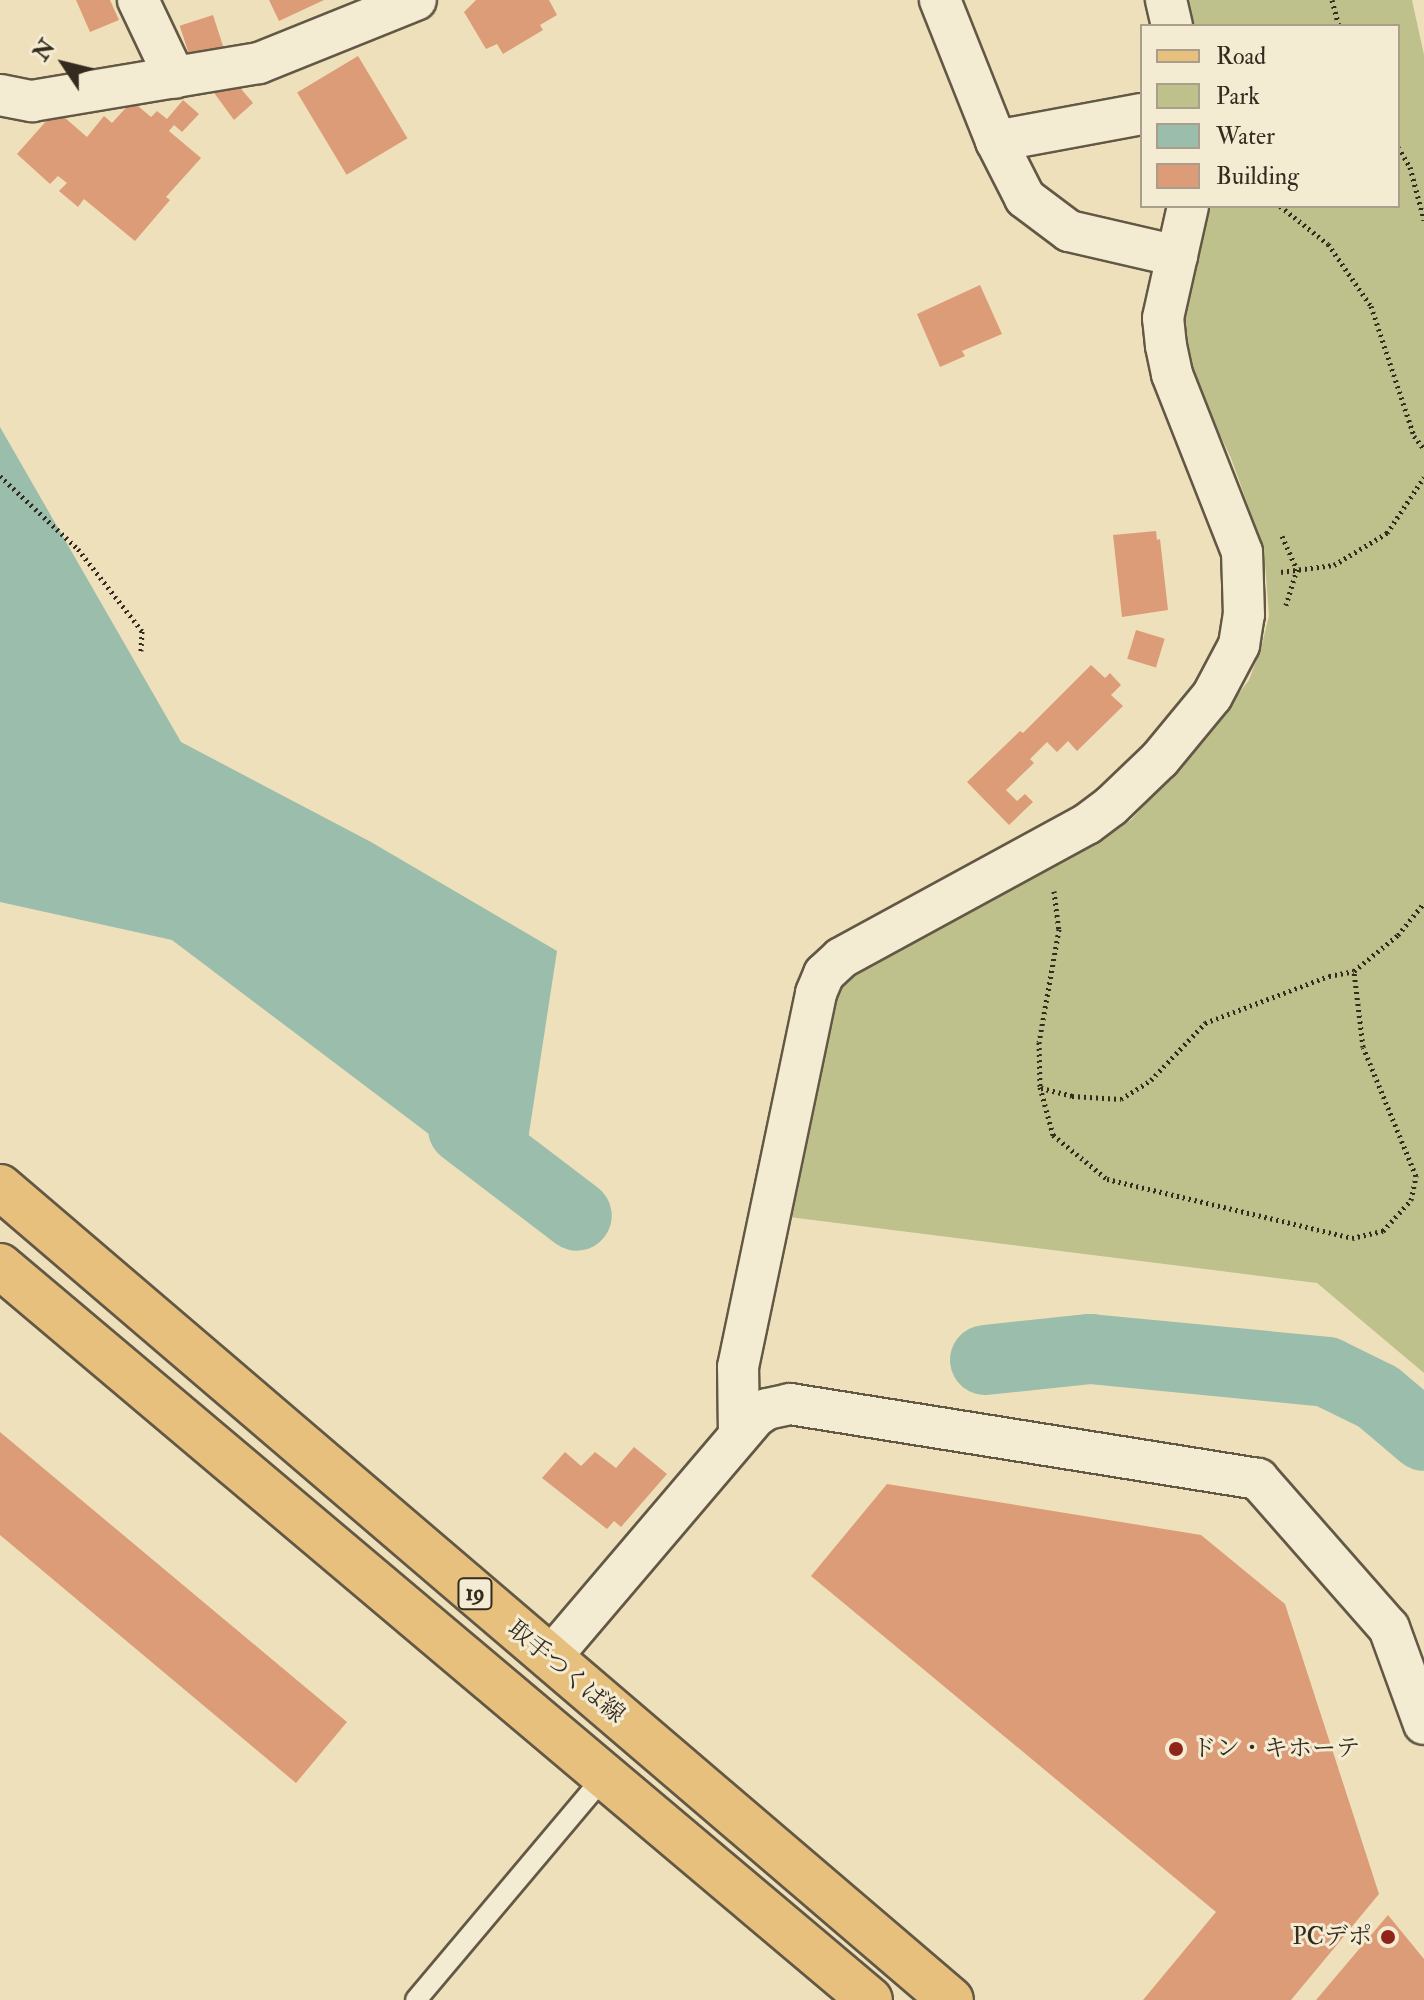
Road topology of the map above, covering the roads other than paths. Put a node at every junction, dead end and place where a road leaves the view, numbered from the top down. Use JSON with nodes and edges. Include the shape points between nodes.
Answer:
{"nodes":[{"id":1,"x":138,"y":0,"type":"edge"},
{"id":2,"x":416,"y":0,"type":"edge"},
{"id":3,"x":940,"y":0,"type":"edge"},
{"id":4,"x":1166,"y":0,"type":"edge"},
{"id":5,"x":1172,"y":24,"type":"edge"},
{"id":6,"x":175,"y":78,"type":"junction"},
{"id":7,"x":0,"y":95,"type":"edge"},
{"id":8,"x":1140,"y":114,"type":"edge"},
{"id":9,"x":996,"y":141,"type":"junction"},
{"id":10,"x":1188,"y":208,"type":"edge"},
{"id":11,"x":1177,"y":256,"type":"junction"},
{"id":12,"x":0,"y":1187,"type":"edge"},
{"id":13,"x":0,"y":1266,"type":"edge"},
{"id":14,"x":739,"y":1435,"type":"junction"},
{"id":15,"x":550,"y":1658,"type":"junction"},
{"id":16,"x":1424,"y":1724,"type":"edge"},
{"id":17,"x":603,"y":1778,"type":"junction"},
{"id":18,"x":416,"y":2000,"type":"edge"},
{"id":19,"x":870,"y":2000,"type":"edge"},
{"id":20,"x":951,"y":2000,"type":"edge"}],
"edges":[{"from":1,"to":6,"type":"street"},
{"from":2,"to":6,"type":"street","via":[[259,63]]},
{"from":3,"to":9,"type":"street"},
{"from":4,"to":5,"type":"street"},
{"from":6,"to":7,"type":"street","via":[[32,101]]},
{"from":8,"to":9,"type":"street"},
{"from":9,"to":11,"type":"street","via":[[1025,198],[1069,231]]},
{"from":10,"to":11,"type":"street"},
{"from":11,"to":14,"type":"street","via":[[1163,318],[1166,346],[1172,374],[1242,552],[1245,587],[1239,645],[1212,696],[1160,759],[1111,806],[1073,832],[841,958],[824,974],[738,1367]]},
{"from":12,"to":15,"type":"main road","name":"取手つくば線","number":"19"},
{"from":13,"to":17,"type":"main road","number":"19"},
{"from":14,"to":15,"type":"street"},
{"from":14,"to":16,"type":"street","via":[[767,1409],[790,1404],[1258,1479],[1389,1628]]},
{"from":15,"to":20,"type":"main road","name":"取手つくば線","number":"19"},
{"from":17,"to":18,"type":"lane"},
{"from":17,"to":19,"type":"main road","number":"19"}]}
